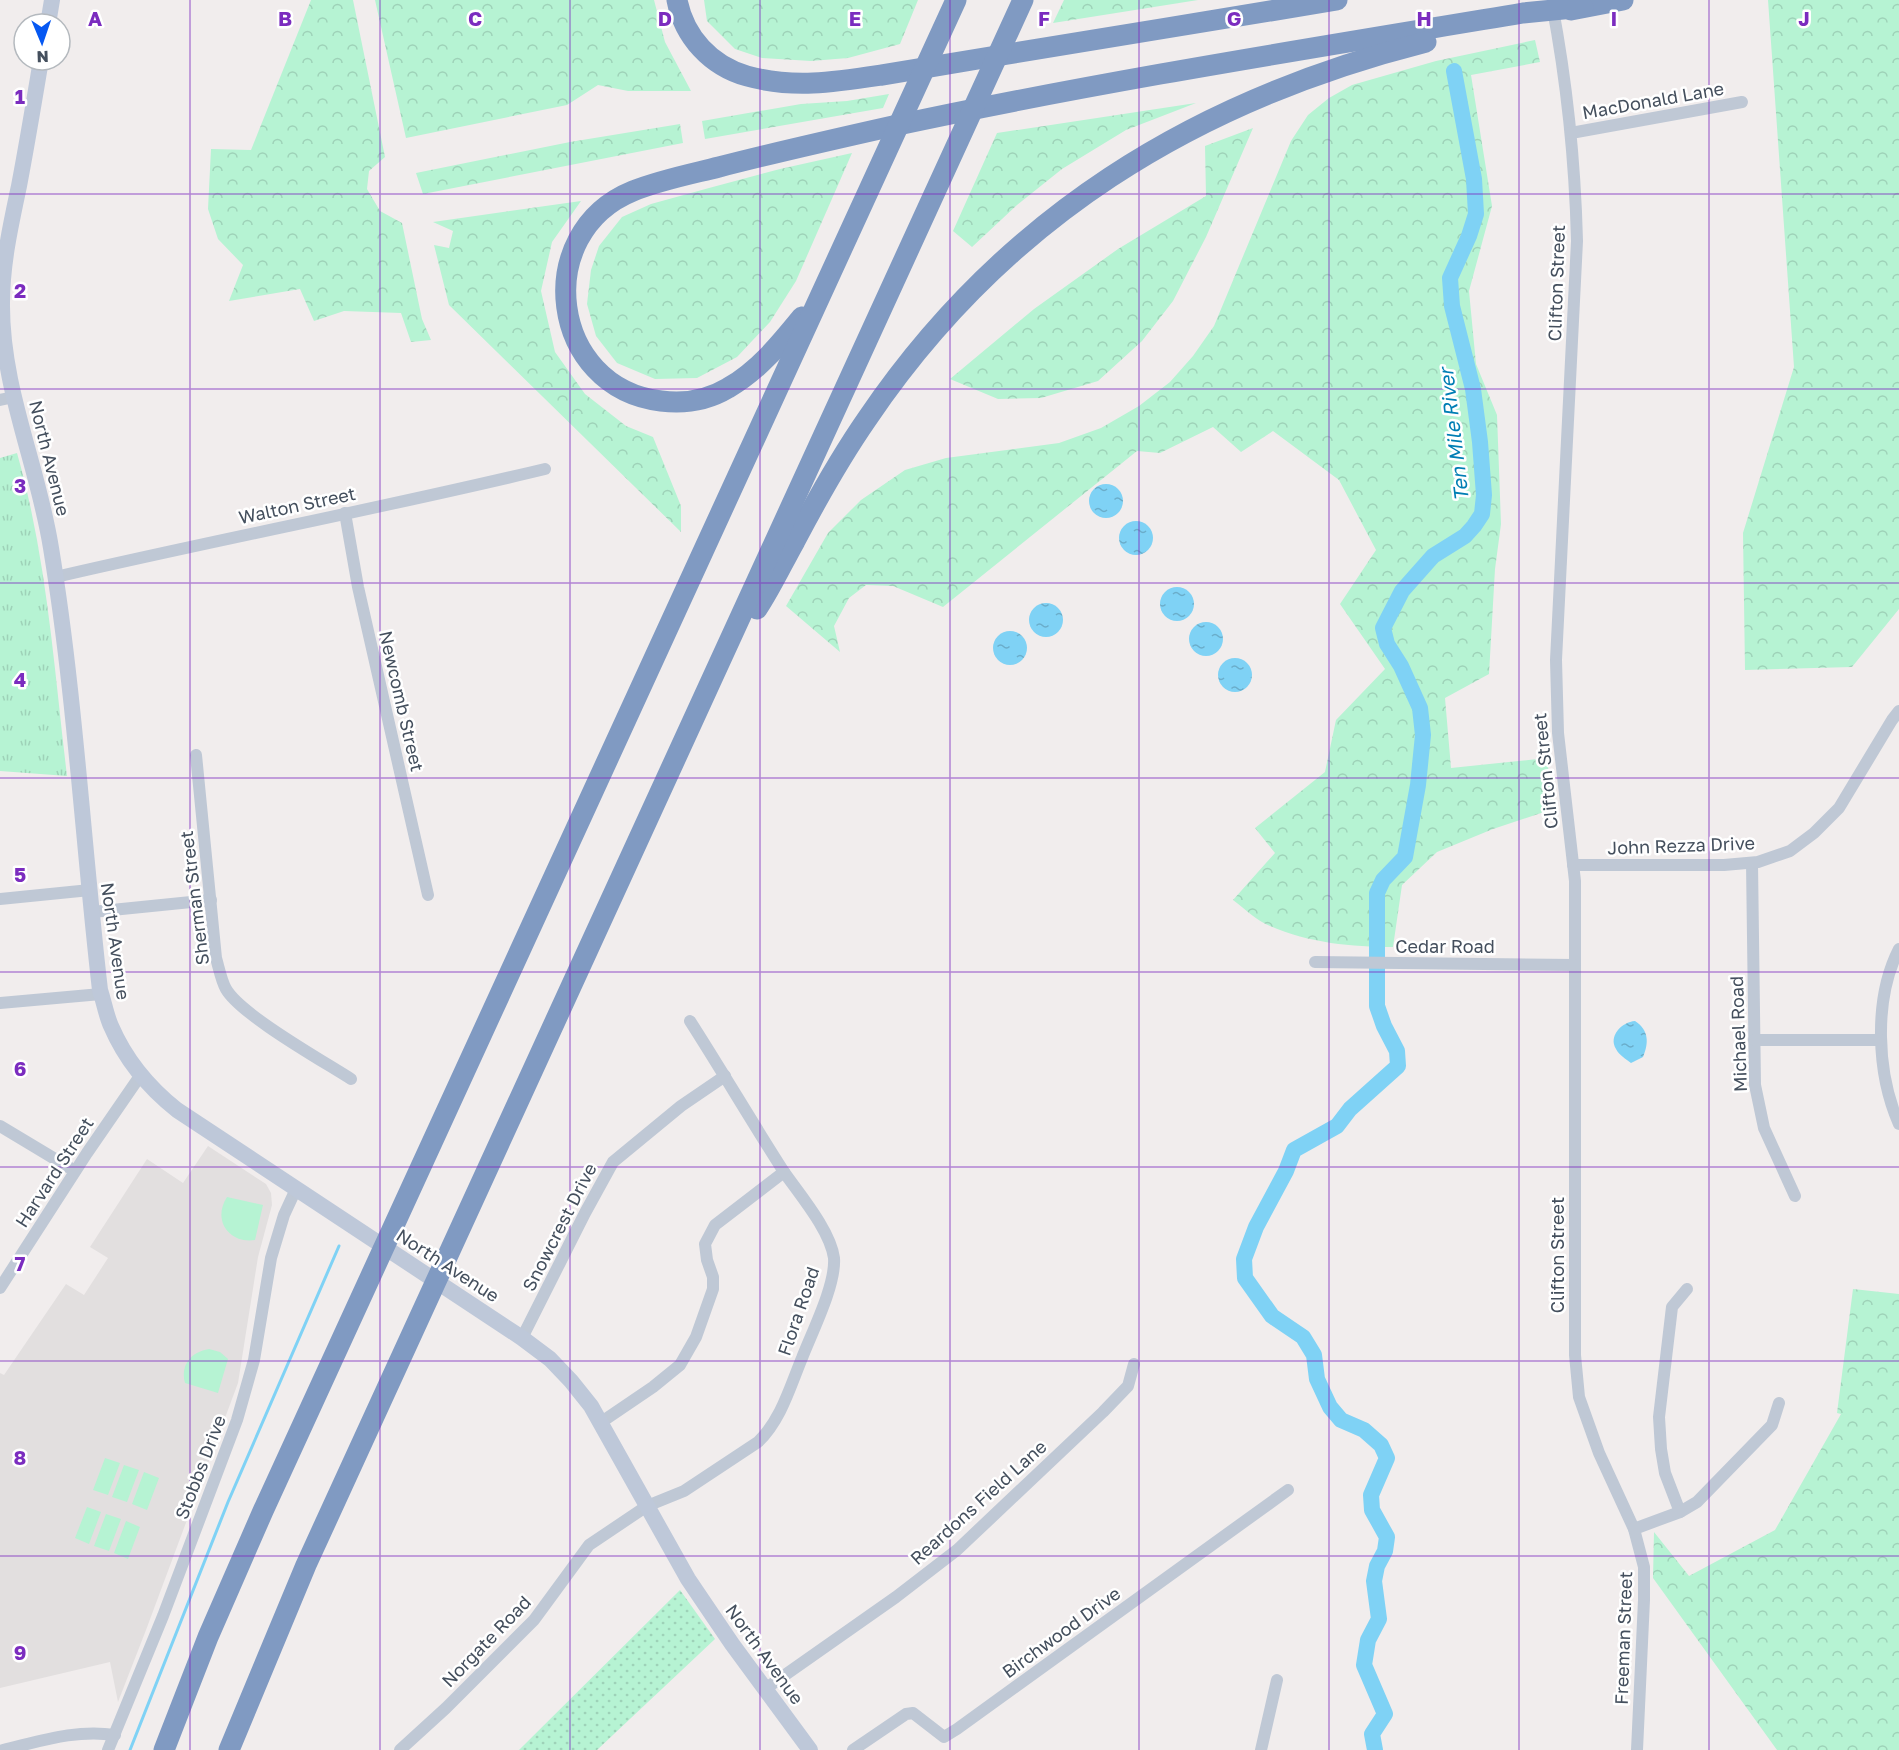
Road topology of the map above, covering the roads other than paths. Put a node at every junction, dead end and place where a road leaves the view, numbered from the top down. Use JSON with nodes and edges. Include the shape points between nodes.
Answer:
{"nodes":[{"id":1,"x":677,"y":0,"type":"edge"},
{"id":2,"x":942,"y":0,"type":"edge"},
{"id":3,"x":956,"y":0,"type":"edge"},
{"id":4,"x":1023,"y":0,"type":"edge"},
{"id":5,"x":1337,"y":0,"type":"edge"},
{"id":6,"x":1551,"y":0,"type":"edge"},
{"id":7,"x":1623,"y":0,"type":"edge"},
{"id":8,"x":1524,"y":17,"type":"junction"},
{"id":9,"x":926,"y":64,"type":"junction"},
{"id":10,"x":39,"y":72,"type":"edge"},
{"id":11,"x":1742,"y":102,"type":"dead end"},
{"id":12,"x":1571,"y":133,"type":"junction"},
{"id":13,"x":821,"y":294,"type":"junction"},
{"id":14,"x":7,"y":399,"type":"edge"},
{"id":15,"x":545,"y":469,"type":"dead end"},
{"id":16,"x":345,"y":513,"type":"junction"},
{"id":17,"x":56,"y":577,"type":"junction"},
{"id":18,"x":717,"y":666,"type":"junction"},
{"id":19,"x":1899,"y":711,"type":"edge"},
{"id":20,"x":196,"y":755,"type":"dead end"},
{"id":21,"x":1752,"y":863,"type":"junction"},
{"id":22,"x":1573,"y":865,"type":"junction"},
{"id":23,"x":90,"y":890,"type":"junction"},
{"id":24,"x":428,"y":895,"type":"dead end"},
{"id":25,"x":0,"y":899,"type":"edge"},
{"id":26,"x":211,"y":900,"type":"junction"},
{"id":27,"x":92,"y":912,"type":"junction"},
{"id":28,"x":1899,"y":949,"type":"edge"},
{"id":29,"x":1314,"y":962,"type":"dead end"},
{"id":30,"x":1575,"y":965,"type":"junction"},
{"id":31,"x":101,"y":994,"type":"junction"},
{"id":32,"x":0,"y":1003,"type":"edge"},
{"id":33,"x":690,"y":1021,"type":"dead end"},
{"id":34,"x":1754,"y":1040,"type":"junction"},
{"id":35,"x":1881,"y":1041,"type":"junction"},
{"id":36,"x":140,"y":1076,"type":"junction"},
{"id":37,"x":725,"y":1076,"type":"junction"},
{"id":38,"x":351,"y":1079,"type":"dead end"},
{"id":39,"x":1899,"y":1124,"type":"edge"},
{"id":40,"x":0,"y":1126,"type":"edge"},
{"id":41,"x":75,"y":1171,"type":"junction"},
{"id":42,"x":784,"y":1172,"type":"junction"},
{"id":43,"x":296,"y":1189,"type":"junction"},
{"id":44,"x":1795,"y":1196,"type":"dead end"},
{"id":45,"x":0,"y":1288,"type":"edge"},
{"id":46,"x":1687,"y":1289,"type":"dead end"},
{"id":47,"x":522,"y":1338,"type":"junction"},
{"id":48,"x":1134,"y":1364,"type":"dead end"},
{"id":49,"x":1779,"y":1403,"type":"dead end"},
{"id":50,"x":600,"y":1423,"type":"junction"},
{"id":51,"x":1288,"y":1490,"type":"dead end"},
{"id":52,"x":647,"y":1506,"type":"junction"},
{"id":53,"x":1680,"y":1512,"type":"junction"},
{"id":54,"x":1634,"y":1529,"type":"junction"},
{"id":55,"x":1277,"y":1680,"type":"dead end"},
{"id":56,"x":765,"y":1689,"type":"junction"},
{"id":57,"x":115,"y":1735,"type":"junction"},
{"id":58,"x":3,"y":1750,"type":"edge"},
{"id":59,"x":108,"y":1750,"type":"edge"},
{"id":60,"x":164,"y":1750,"type":"edge"},
{"id":61,"x":229,"y":1750,"type":"edge"},
{"id":62,"x":400,"y":1750,"type":"edge"},
{"id":63,"x":810,"y":1750,"type":"edge"},
{"id":64,"x":853,"y":1750,"type":"edge"},
{"id":65,"x":1262,"y":1750,"type":"edge"},
{"id":66,"x":1637,"y":1750,"type":"edge"}],
"edges":[{"from":1,"to":5,"type":"highway","via":[[696,43],[721,65],[745,76],[804,84],[896,73]]},
{"from":2,"to":9,"type":"highway"},
{"from":3,"to":9,"type":"highway"},
{"from":4,"to":18,"type":"highway"},
{"from":6,"to":12,"type":"street","name":"Clifton Street"},
{"from":7,"to":8,"type":"highway"},
{"from":8,"to":13,"type":"highway","via":[[1004,102],[645,187],[624,195],[596,216],[579,238],[569,262],[565,300],[574,337],[606,379],[653,400],[677,402],[713,395],[745,377],[778,347]]},
{"from":8,"to":18,"type":"highway","via":[[1380,54],[1269,92],[1155,149],[1058,214],[963,300],[888,389],[843,456],[759,607]]},
{"from":9,"to":13,"type":"highway"},
{"from":10,"to":14,"type":"main road","name":"North Avenue","via":[[4,266]]},
{"from":11,"to":12,"type":"street","name":"MacDonald Lane"},
{"from":12,"to":22,"type":"street","name":"Clifton Street","via":[[1577,242],[1556,660],[1558,733]]},
{"from":13,"to":60,"type":"highway","via":[[235,1574]]},
{"from":14,"to":17,"type":"main road","name":"North Avenue","via":[[44,506]]},
{"from":15,"to":16,"type":"street","name":"Walton Street"},
{"from":16,"to":17,"type":"street","name":"Walton Street"},
{"from":16,"to":24,"type":"street","name":"Newcomb Street","via":[[360,597]]},
{"from":17,"to":23,"type":"main road","name":"North Avenue"},
{"from":18,"to":61,"type":"highway","via":[[292,1596]]},
{"from":19,"to":21,"type":"street","name":"John Rezza Drive","via":[[1839,808],[1790,851]]},
{"from":20,"to":26,"type":"street","name":"Sherman Street"},
{"from":21,"to":22,"type":"street","name":"John Rezza Drive"},
{"from":21,"to":34,"type":"street","name":"Michael Road"},
{"from":22,"to":30,"type":"street","name":"Clifton Street"},
{"from":23,"to":25,"type":"street"},
{"from":23,"to":27,"type":"main road","name":"North Avenue"},
{"from":26,"to":27,"type":"street"},
{"from":26,"to":38,"type":"street","name":"Sherman Street","via":[[216,958],[226,990],[275,1030]]},
{"from":27,"to":31,"type":"main road","name":"North Avenue"},
{"from":28,"to":35,"type":"street","via":[[1886,988]]},
{"from":29,"to":30,"type":"street","name":"Cedar Road"},
{"from":30,"to":54,"type":"street","name":"Clifton Street","via":[[1575,1339],[1579,1397],[1599,1453]]},
{"from":31,"to":32,"type":"street"},
{"from":31,"to":36,"type":"main road","name":"North Avenue","via":[[110,1024]]},
{"from":33,"to":37,"type":"street","name":"Flora Road"},
{"from":34,"to":35,"type":"street"},
{"from":34,"to":44,"type":"street","name":"Michael Road","via":[[1755,1085],[1764,1128]]},
{"from":35,"to":39,"type":"street","via":[[1884,1077]]},
{"from":36,"to":41,"type":"street","name":"Harvard Street"},
{"from":36,"to":43,"type":"main road","name":"North Avenue","via":[[177,1110]]},
{"from":37,"to":42,"type":"street","name":"Flora Road"},
{"from":37,"to":47,"type":"street","name":"Snowcrest Drive","via":[[681,1106],[613,1162]]},
{"from":40,"to":41,"type":"street"},
{"from":41,"to":45,"type":"street","name":"Harvard Street"},
{"from":42,"to":50,"type":"street","via":[[714,1225],[705,1244],[713,1289],[696,1337],[680,1365]]},
{"from":42,"to":52,"type":"street","name":"Flora Road","via":[[821,1226],[834,1258],[823,1305],[791,1385],[776,1419],[758,1442],[684,1491]]},
{"from":43,"to":47,"type":"main road","name":"North Avenue"},
{"from":43,"to":57,"type":"street","name":"Stobbs Drive","via":[[272,1258],[254,1360],[237,1420]]},
{"from":46,"to":53,"type":"street","via":[[1672,1307],[1659,1417],[1665,1473]]},
{"from":47,"to":50,"type":"main road","name":"North Avenue","via":[[567,1376]]},
{"from":48,"to":56,"type":"street","name":"Reardons Field Lane","via":[[1128,1386],[957,1550]]},
{"from":49,"to":53,"type":"street","via":[[1772,1425],[1697,1502]]},
{"from":50,"to":52,"type":"main road","name":"North Avenue"},
{"from":51,"to":64,"type":"street","name":"Birchwood Drive","via":[[957,1730],[944,1737],[914,1713],[906,1714]]},
{"from":52,"to":56,"type":"main road","name":"North Avenue","via":[[688,1580]]},
{"from":52,"to":62,"type":"street","name":"Norgate Road","via":[[589,1545],[534,1620]]},
{"from":53,"to":54,"type":"street"},
{"from":54,"to":66,"type":"street","name":"Freeman Street","via":[[1644,1567]]},
{"from":55,"to":65,"type":"street"},
{"from":56,"to":63,"type":"main road","name":"North Avenue"},
{"from":57,"to":58,"type":"street","via":[[74,1733]]},
{"from":57,"to":59,"type":"street","name":"Stobbs Drive"}]}
